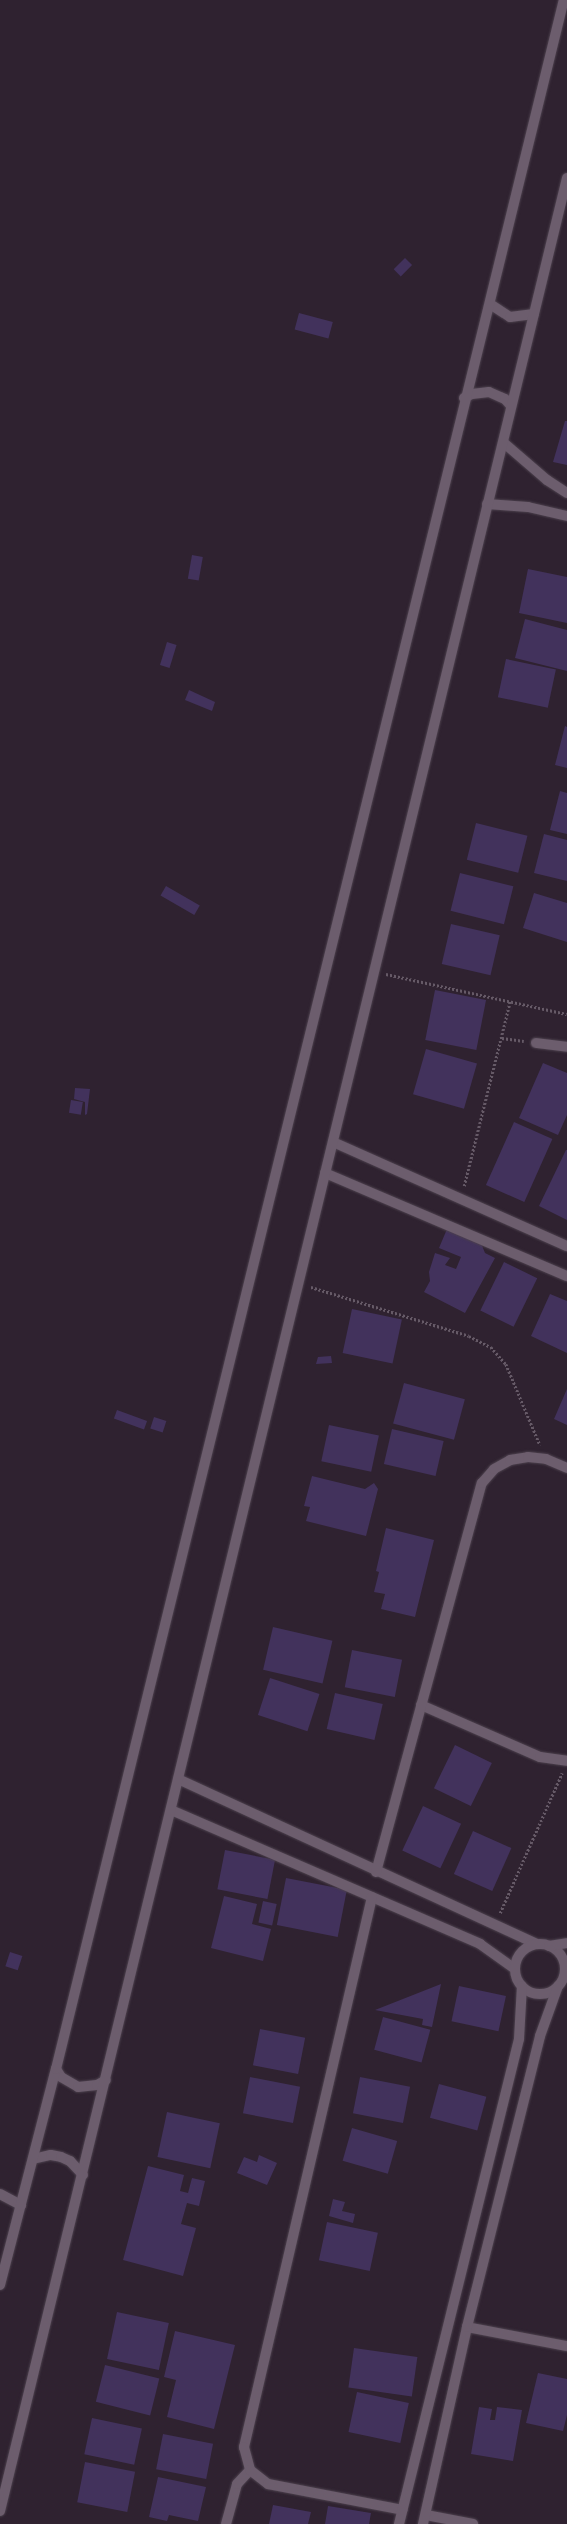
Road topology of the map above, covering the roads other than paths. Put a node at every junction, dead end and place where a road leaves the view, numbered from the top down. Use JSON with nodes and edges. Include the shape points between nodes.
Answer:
{"nodes":[{"id":1,"x":564,"y":0,"type":"edge"},
{"id":2,"x":567,"y":178,"type":"edge"},
{"id":3,"x":490,"y":304,"type":"junction"},
{"id":4,"x":534,"y":314,"type":"junction"},
{"id":5,"x":464,"y":398,"type":"junction"},
{"id":6,"x":511,"y":406,"type":"junction"},
{"id":7,"x":504,"y":443,"type":"junction"},
{"id":8,"x":567,"y":493,"type":"edge"},
{"id":9,"x":487,"y":504,"type":"junction"},
{"id":10,"x":567,"y":516,"type":"edge"},
{"id":11,"x":536,"y":1043,"type":"road end"},
{"id":12,"x":567,"y":1048,"type":"edge"},
{"id":13,"x":333,"y":1142,"type":"junction"},
{"id":14,"x":325,"y":1173,"type":"junction"},
{"id":15,"x":567,"y":1246,"type":"edge"},
{"id":16,"x":567,"y":1276,"type":"edge"},
{"id":17,"x":567,"y":1468,"type":"edge"},
{"id":18,"x":421,"y":1705,"type":"junction"},
{"id":19,"x":565,"y":1765,"type":"edge"},
{"id":20,"x":178,"y":1779,"type":"junction"},
{"id":21,"x":171,"y":1810,"type":"junction"},
{"id":22,"x":376,"y":1872,"type":"junction"},
{"id":23,"x":372,"y":1897,"type":"junction"},
{"id":24,"x":567,"y":1943,"type":"edge"},
{"id":25,"x":536,"y":1944,"type":"junction"},
{"id":26,"x":549,"y":1946,"type":"junction"},
{"id":27,"x":515,"y":1969,"type":"junction"},
{"id":28,"x":566,"y":1973,"type":"edge"},
{"id":29,"x":522,"y":1986,"type":"junction"},
{"id":30,"x":558,"y":1986,"type":"junction"},
{"id":31,"x":56,"y":2069,"type":"junction"},
{"id":32,"x":106,"y":2080,"type":"junction"},
{"id":33,"x":33,"y":2159,"type":"junction"},
{"id":34,"x":83,"y":2175,"type":"junction"},
{"id":35,"x":0,"y":2194,"type":"edge"},
{"id":36,"x":21,"y":2205,"type":"junction"},
{"id":37,"x":0,"y":2285,"type":"edge"},
{"id":38,"x":467,"y":2327,"type":"junction"},
{"id":39,"x":567,"y":2346,"type":"edge"},
{"id":40,"x":250,"y":2470,"type":"junction"},
{"id":41,"x":403,"y":2510,"type":"junction"},
{"id":42,"x":0,"y":2511,"type":"edge"},
{"id":43,"x":424,"y":2519,"type":"edge"},
{"id":44,"x":226,"y":2524,"type":"edge"},
{"id":45,"x":400,"y":2524,"type":"edge"},
{"id":46,"x":473,"y":2524,"type":"edge"}],
"edges":[{"from":1,"to":3,"type":"street"},
{"from":2,"to":4,"type":"street"},
{"from":3,"to":4,"type":"street","via":[[510,317]]},
{"from":3,"to":5,"type":"street"},
{"from":4,"to":6,"type":"street"},
{"from":5,"to":6,"type":"street","via":[[489,392],[505,399]]},
{"from":5,"to":31,"type":"street"},
{"from":6,"to":7,"type":"street"},
{"from":7,"to":8,"type":"street","via":[[547,480]]},
{"from":7,"to":9,"type":"street"},
{"from":9,"to":10,"type":"street","via":[[528,507]]},
{"from":9,"to":13,"type":"street"},
{"from":11,"to":12,"type":"street"},
{"from":13,"to":14,"type":"street"},
{"from":13,"to":15,"type":"street"},
{"from":14,"to":16,"type":"street"},
{"from":14,"to":20,"type":"street"},
{"from":17,"to":18,"type":"street","via":[[528,1457],[510,1460],[494,1469],[482,1483]]},
{"from":18,"to":19,"type":"street","via":[[540,1757]]},
{"from":18,"to":22,"type":"street"},
{"from":20,"to":21,"type":"street"},
{"from":20,"to":22,"type":"street"},
{"from":21,"to":23,"type":"street"},
{"from":21,"to":32,"type":"street"},
{"from":22,"to":25,"type":"street"},
{"from":23,"to":27,"type":"street","via":[[480,1944]]},
{"from":23,"to":40,"type":"street","via":[[244,2447]]},
{"from":24,"to":26,"type":"street"},
{"from":25,"to":26,"type":"street"},
{"from":25,"to":27,"type":"street","via":[[529,1946],[519,1956]]},
{"from":26,"to":28,"type":"street","via":[[562,1957]]},
{"from":27,"to":29,"type":"street"},
{"from":28,"to":30,"type":"street"},
{"from":29,"to":30,"type":"street","via":[[536,1993],[544,1993]]},
{"from":29,"to":41,"type":"street","via":[[519,2039]]},
{"from":30,"to":38,"type":"street","via":[[540,2036]]},
{"from":31,"to":32,"type":"street","via":[[61,2077],[78,2086],[97,2085]]},
{"from":31,"to":33,"type":"street"},
{"from":32,"to":34,"type":"street"},
{"from":33,"to":34,"type":"street","via":[[51,2155],[61,2157],[70,2161]]},
{"from":33,"to":36,"type":"street"},
{"from":34,"to":42,"type":"street"},
{"from":35,"to":36,"type":"street"},
{"from":36,"to":37,"type":"street"},
{"from":38,"to":39,"type":"street"},
{"from":38,"to":43,"type":"street"},
{"from":40,"to":41,"type":"street","via":[[268,2484]]},
{"from":40,"to":44,"type":"street","via":[[237,2484]]},
{"from":41,"to":45,"type":"street"},
{"from":43,"to":46,"type":"street"}]}
